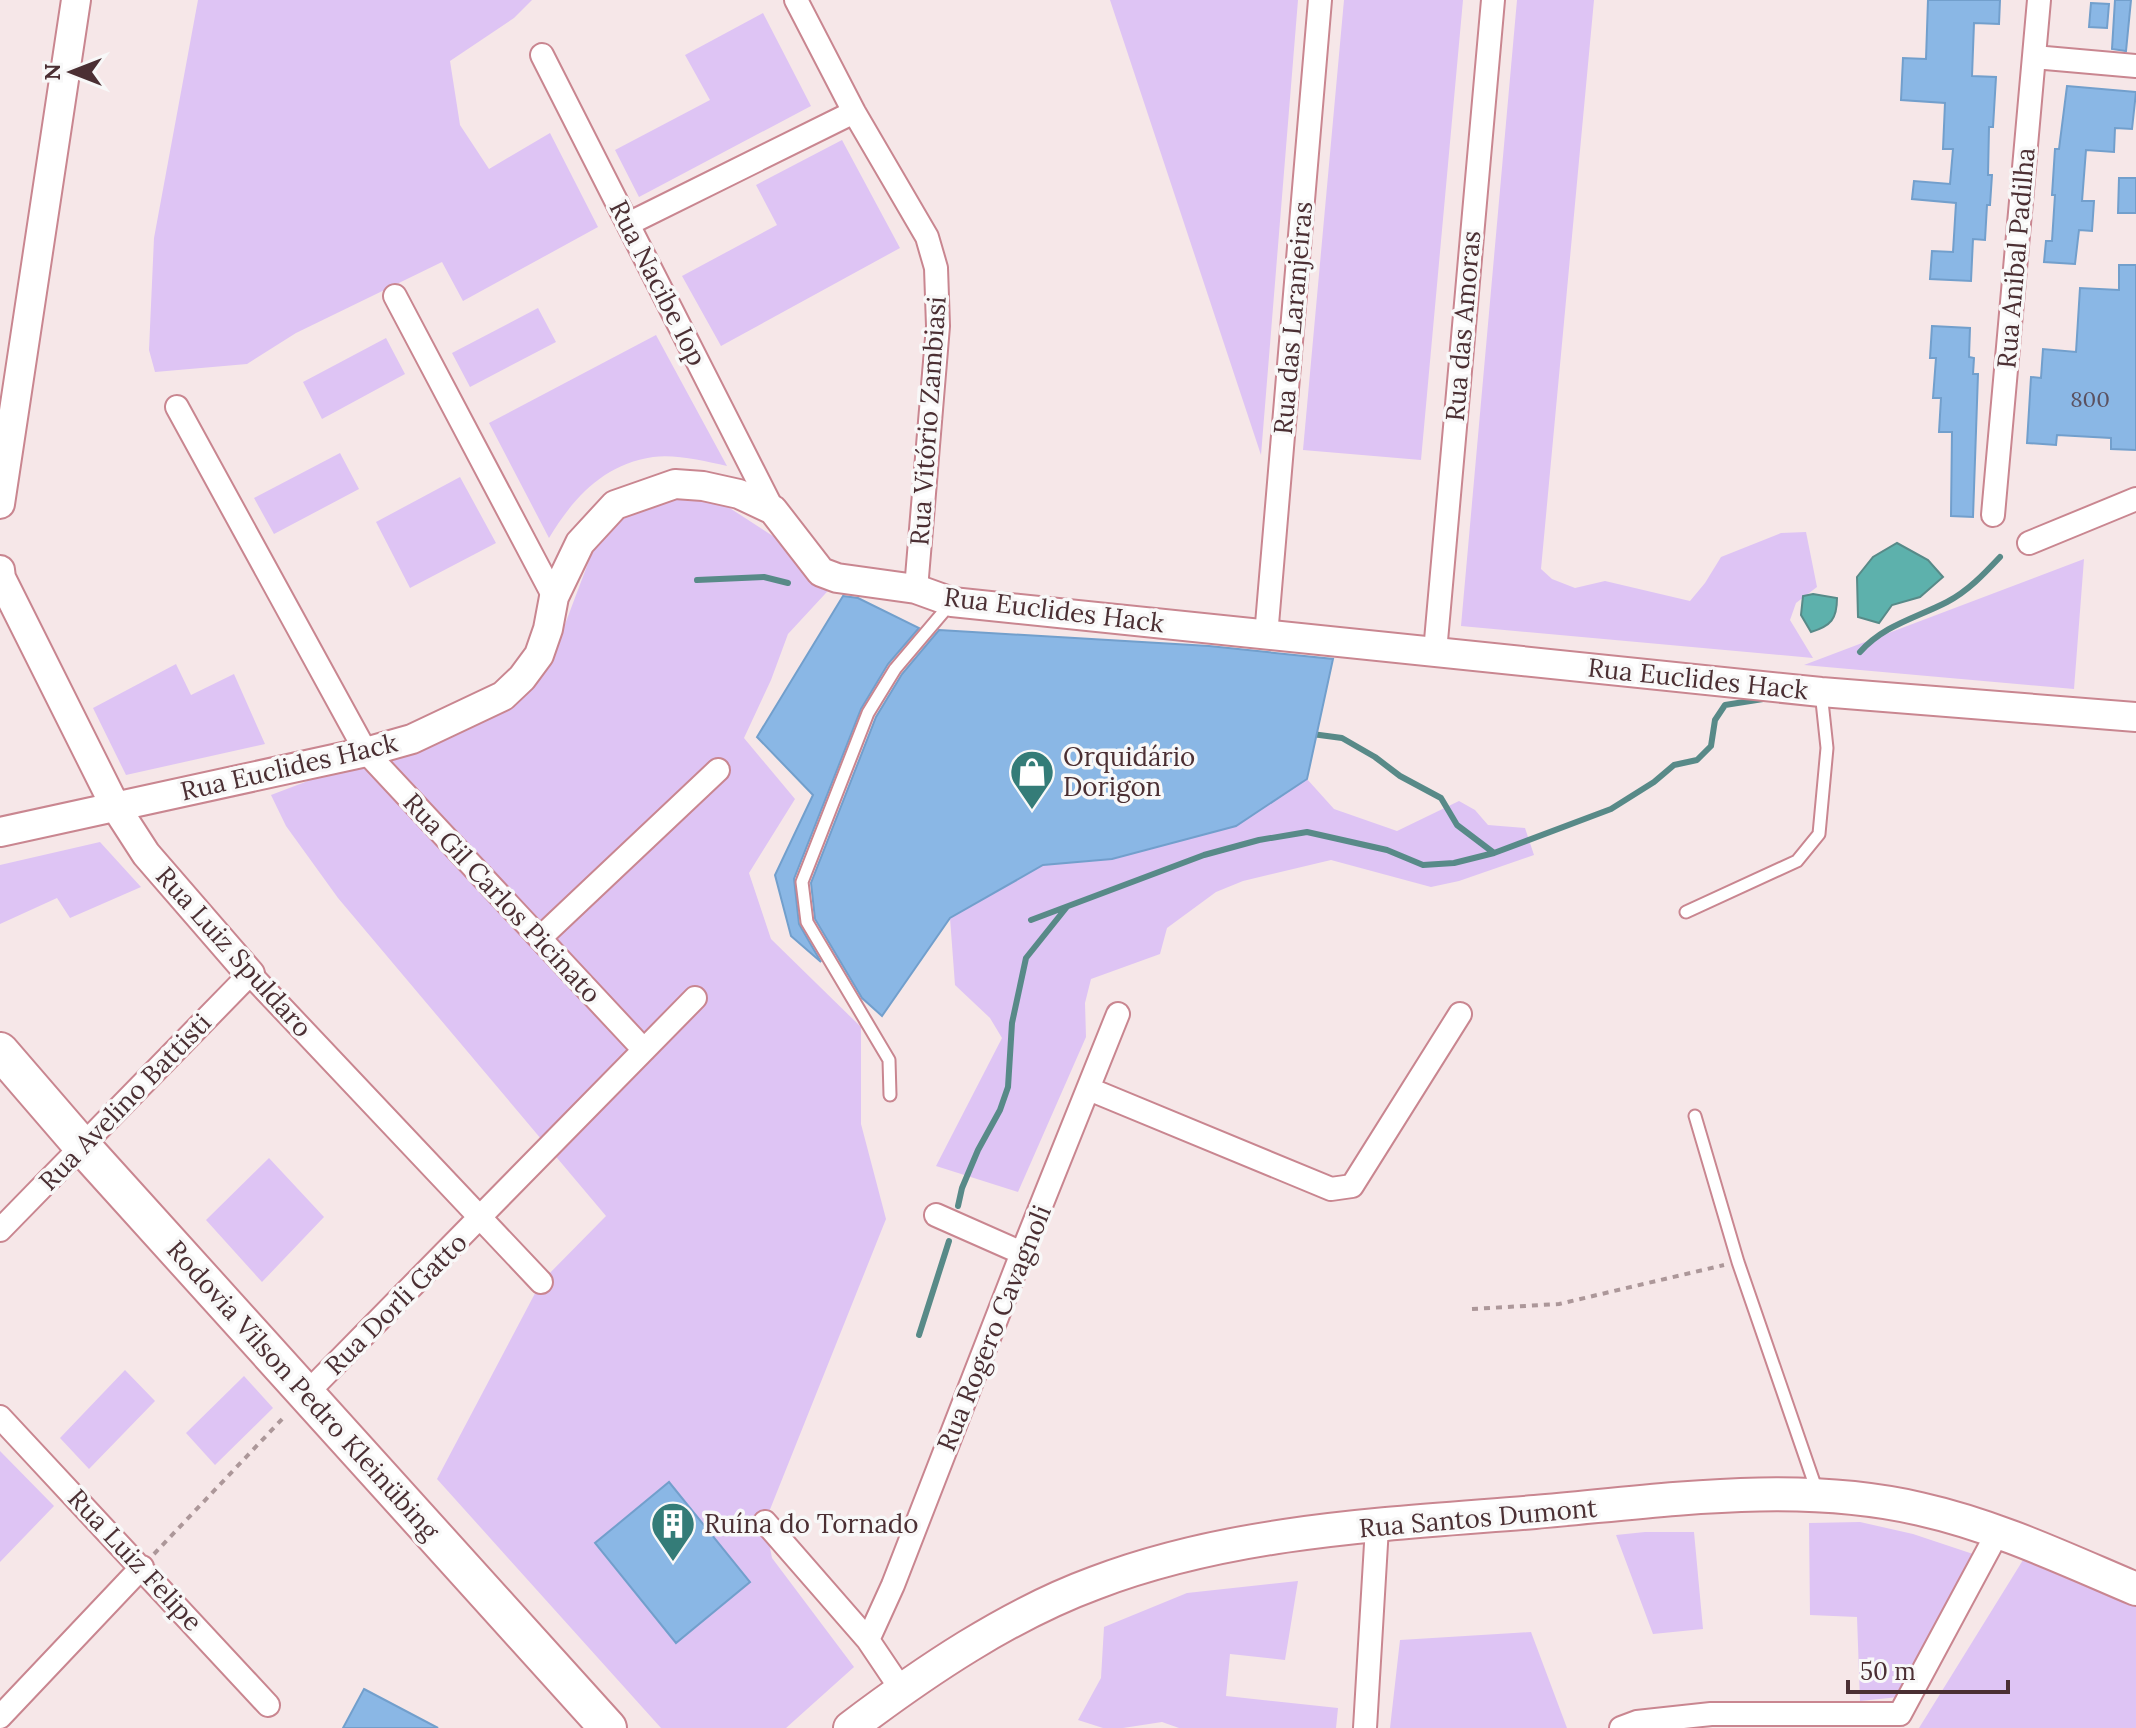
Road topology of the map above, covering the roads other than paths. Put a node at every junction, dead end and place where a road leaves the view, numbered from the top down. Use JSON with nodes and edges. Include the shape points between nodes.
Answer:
{"nodes":[{"id":1,"x":76,"y":0,"type":"edge"},
{"id":2,"x":796,"y":0,"type":"edge"},
{"id":3,"x":1320,"y":0,"type":"edge"},
{"id":4,"x":1493,"y":0,"type":"edge"},
{"id":5,"x":2039,"y":0,"type":"edge"},
{"id":6,"x":542,"y":55,"type":"dead end"},
{"id":7,"x":2034,"y":57,"type":"junction"},
{"id":8,"x":2136,"y":66,"type":"edge"},
{"id":9,"x":854,"y":112,"type":"junction"},
{"id":10,"x":628,"y":224,"type":"junction"},
{"id":11,"x":395,"y":296,"type":"dead end"},
{"id":12,"x":177,"y":407,"type":"dead end"},
{"id":13,"x":2136,"y":499,"type":"edge"},
{"id":14,"x":0,"y":504,"type":"edge"},
{"id":15,"x":773,"y":510,"type":"junction"},
{"id":16,"x":1993,"y":515,"type":"dead end"},
{"id":17,"x":2029,"y":543,"type":"dead end"},
{"id":18,"x":0,"y":570,"type":"edge"},
{"id":19,"x":916,"y":589,"type":"junction"},
{"id":20,"x":554,"y":597,"type":"junction"},
{"id":21,"x":952,"y":602,"type":"junction"},
{"id":22,"x":1266,"y":636,"type":"junction"},
{"id":23,"x":1435,"y":652,"type":"junction"},
{"id":24,"x":1821,"y":692,"type":"junction"},
{"id":25,"x":2136,"y":717,"type":"edge"},
{"id":26,"x":366,"y":752,"type":"junction"},
{"id":27,"x":718,"y":770,"type":"dead end"},
{"id":28,"x":115,"y":806,"type":"junction"},
{"id":29,"x":0,"y":832,"type":"edge"},
{"id":30,"x":1686,"y":912,"type":"dead end"},
{"id":31,"x":540,"y":938,"type":"junction"},
{"id":32,"x":250,"y":974,"type":"junction"},
{"id":33,"x":695,"y":998,"type":"dead end"},
{"id":34,"x":1118,"y":1014,"type":"dead end"},
{"id":35,"x":1460,"y":1014,"type":"dead end"},
{"id":36,"x":644,"y":1050,"type":"junction"},
{"id":37,"x":0,"y":1051,"type":"edge"},
{"id":38,"x":1089,"y":1089,"type":"junction"},
{"id":39,"x":890,"y":1095,"type":"dead end"},
{"id":40,"x":1695,"y":1116,"type":"dead end"},
{"id":41,"x":82,"y":1146,"type":"junction"},
{"id":42,"x":936,"y":1215,"type":"dead end"},
{"id":43,"x":480,"y":1219,"type":"junction"},
{"id":44,"x":0,"y":1230,"type":"edge"},
{"id":45,"x":1022,"y":1253,"type":"junction"},
{"id":46,"x":541,"y":1282,"type":"dead end"},
{"id":47,"x":307,"y":1393,"type":"junction"},
{"id":48,"x":0,"y":1417,"type":"edge"},
{"id":49,"x":1819,"y":1495,"type":"junction"},
{"id":50,"x":765,"y":1522,"type":"dead end"},
{"id":51,"x":1377,"y":1527,"type":"junction"},
{"id":52,"x":1999,"y":1530,"type":"junction"},
{"id":53,"x":142,"y":1567,"type":"junction"},
{"id":54,"x":2136,"y":1589,"type":"edge"},
{"id":55,"x":868,"y":1640,"type":"junction"},
{"id":56,"x":901,"y":1689,"type":"junction"},
{"id":57,"x":268,"y":1705,"type":"dead end"},
{"id":58,"x":0,"y":1717,"type":"edge"},
{"id":59,"x":608,"y":1728,"type":"edge"},
{"id":60,"x":850,"y":1728,"type":"edge"},
{"id":61,"x":1365,"y":1728,"type":"edge"},
{"id":62,"x":1621,"y":1728,"type":"edge"}],
"edges":[{"from":1,"to":14,"type":"street"},
{"from":2,"to":9,"type":"street","name":"Rua Vitório Zambiasi"},
{"from":3,"to":22,"type":"street","name":"Rua das Laranjeiras"},
{"from":4,"to":23,"type":"street","name":"Rua das Amoras"},
{"from":5,"to":7,"type":"street","name":"Rua Anibal Padilha"},
{"from":6,"to":10,"type":"street","name":"Rua Nacibe Iop"},
{"from":7,"to":8,"type":"street"},
{"from":7,"to":16,"type":"street","name":"Rua Anibal Padilha"},
{"from":9,"to":10,"type":"street"},
{"from":9,"to":19,"type":"street","name":"Rua Vitório Zambiasi","via":[[927,237],[936,268],[938,326]]},
{"from":10,"to":15,"type":"street","name":"Rua Nacibe Iop"},
{"from":11,"to":20,"type":"street"},
{"from":12,"to":26,"type":"street","name":"Rua Gil Carlos Picinato"},
{"from":13,"to":17,"type":"street"},
{"from":15,"to":19,"type":"street","name":"Rua Euclides Hack","via":[[821,572]]},
{"from":15,"to":20,"type":"street","name":"Rua Euclides Hack","via":[[739,494],[703,486],[675,484],[643,493],[615,505],[597,522],[580,543]]},
{"from":18,"to":28,"type":"street","name":"Rua Luiz Spuldaro"},
{"from":19,"to":21,"type":"street","name":"Rua Euclides Hack"},
{"from":20,"to":26,"type":"street","name":"Rua Euclides Hack","via":[[539,655],[503,696],[412,739]]},
{"from":21,"to":22,"type":"street","name":"Rua Euclides Hack"},
{"from":21,"to":39,"type":"lane","via":[[895,669],[868,713],[802,882],[807,922],[889,1060]]},
{"from":22,"to":23,"type":"street","name":"Rua Euclides Hack"},
{"from":23,"to":24,"type":"street","name":"Rua Euclides Hack"},
{"from":24,"to":25,"type":"street","name":"Rua Euclides Hack"},
{"from":24,"to":30,"type":"lane","via":[[1827,748],[1819,834],[1797,861]]},
{"from":26,"to":28,"type":"street","name":"Rua Euclides Hack"},
{"from":26,"to":31,"type":"street","name":"Rua Gil Carlos Picinato"},
{"from":27,"to":31,"type":"street"},
{"from":28,"to":29,"type":"street","name":"Rua Euclides Hack"},
{"from":28,"to":32,"type":"street","name":"Rua Luiz Spuldaro","via":[[146,854]]},
{"from":31,"to":36,"type":"street","name":"Rua Gil Carlos Picinato"},
{"from":32,"to":41,"type":"street","name":"Rua Avelino Battisti"},
{"from":32,"to":43,"type":"street","name":"Rua Luiz Spuldaro"},
{"from":33,"to":36,"type":"street","name":"Rua Dorli Gatto"},
{"from":34,"to":38,"type":"street","name":"Rua Rogero Cavagnoli"},
{"from":35,"to":38,"type":"street","via":[[1352,1186],[1331,1189]]},
{"from":36,"to":43,"type":"street","name":"Rua Dorli Gatto"},
{"from":37,"to":41,"type":"main road","name":"Rodovia Vilson Pedro Kleinübing"},
{"from":38,"to":45,"type":"street","name":"Rua Rogero Cavagnoli"},
{"from":40,"to":49,"type":"lane","via":[[1738,1262]]},
{"from":41,"to":44,"type":"street","name":"Rua Avelino Battisti"},
{"from":41,"to":47,"type":"main road","name":"Rodovia Vilson Pedro Kleinübing"},
{"from":42,"to":45,"type":"street"},
{"from":43,"to":46,"type":"street","name":"Rua Luiz Spuldaro"},
{"from":43,"to":47,"type":"street","name":"Rua Dorli Gatto"},
{"from":45,"to":55,"type":"street","name":"Rua Rogero Cavagnoli"},
{"from":47,"to":59,"type":"main road","name":"Rodovia Vilson Pedro Kleinübing"},
{"from":48,"to":53,"type":"street","name":"Rua Luiz Felipe"},
{"from":49,"to":51,"type":"main road","name":"Rua Santos Dumont","via":[[1662,1501]]},
{"from":49,"to":52,"type":"main road","name":"Rua Santos Dumont","via":[[1919,1508]]},
{"from":50,"to":55,"type":"street"},
{"from":51,"to":56,"type":"main road","name":"Rua Santos Dumont","via":[[1243,1542],[1132,1570],[1022,1618]]},
{"from":51,"to":61,"type":"street"},
{"from":52,"to":54,"type":"main road","name":"Rua Santos Dumont"},
{"from":52,"to":62,"type":"street","via":[[1900,1714],[1711,1714]]},
{"from":53,"to":57,"type":"street","name":"Rua Luiz Felipe"},
{"from":53,"to":58,"type":"street"},
{"from":55,"to":56,"type":"street"},
{"from":56,"to":60,"type":"main road","name":"Rua Santos Dumont"}]}
